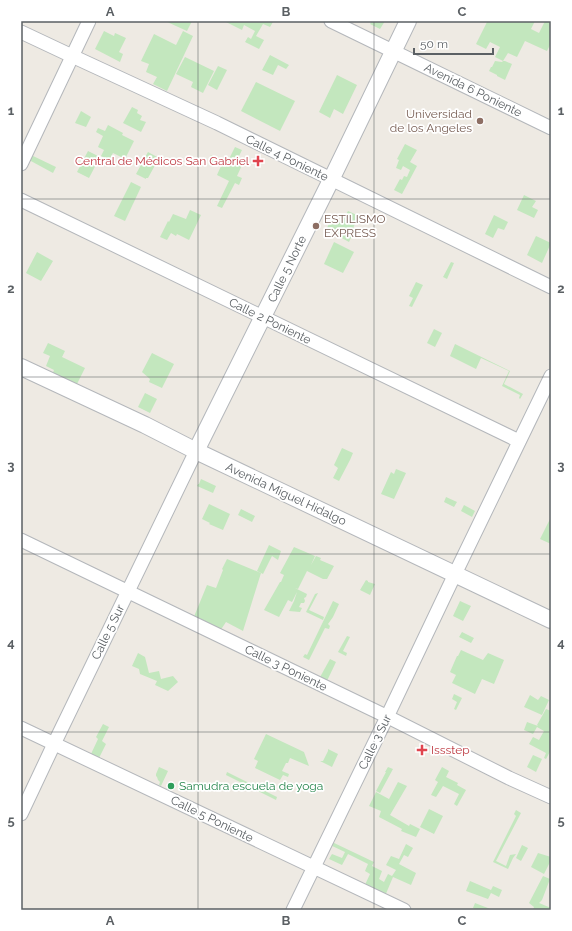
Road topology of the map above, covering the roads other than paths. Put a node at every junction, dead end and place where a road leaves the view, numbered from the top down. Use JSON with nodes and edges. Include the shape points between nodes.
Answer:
{"nodes":[{"id":1,"x":90,"y":21,"type":"edge"},
{"id":2,"x":330,"y":21,"type":"edge"},
{"id":3,"x":408,"y":21,"type":"edge"},
{"id":4,"x":21,"y":32,"type":"edge"},
{"id":5,"x":393,"y":51,"type":"junction"},
{"id":6,"x":72,"y":56,"type":"junction"},
{"id":7,"x":551,"y":128,"type":"edge"},
{"id":8,"x":21,"y":164,"type":"edge"},
{"id":9,"x":331,"y":180,"type":"junction"},
{"id":10,"x":21,"y":200,"type":"edge"},
{"id":11,"x":551,"y":287,"type":"edge"},
{"id":12,"x":263,"y":317,"type":"junction"},
{"id":13,"x":21,"y":367,"type":"edge"},
{"id":14,"x":551,"y":376,"type":"edge"},
{"id":15,"x":519,"y":441,"type":"junction"},
{"id":16,"x":196,"y":451,"type":"junction"},
{"id":17,"x":21,"y":540,"type":"edge"},
{"id":18,"x":455,"y":574,"type":"junction"},
{"id":19,"x":128,"y":591,"type":"junction"},
{"id":20,"x":551,"y":620,"type":"edge"},
{"id":21,"x":387,"y":717,"type":"junction"},
{"id":22,"x":21,"y":728,"type":"edge"},
{"id":23,"x":54,"y":744,"type":"junction"},
{"id":24,"x":551,"y":797,"type":"edge"},
{"id":25,"x":21,"y":814,"type":"edge"},
{"id":26,"x":314,"y":868,"type":"junction"},
{"id":27,"x":294,"y":910,"type":"edge"},
{"id":28,"x":404,"y":910,"type":"edge"}],
"edges":[{"from":1,"to":6,"type":"street"},
{"from":2,"to":5,"type":"street","name":"Avenida 6 Poniente"},
{"from":3,"to":5,"type":"street","name":"Calle 5 Norte"},
{"from":4,"to":6,"type":"street","name":"Calle 4 Poniente"},
{"from":5,"to":7,"type":"street","name":"Avenida 6 Poniente"},
{"from":5,"to":9,"type":"street","name":"Calle 5 Norte"},
{"from":6,"to":8,"type":"street"},
{"from":6,"to":9,"type":"street","name":"Calle 4 Poniente","via":[[217,123]]},
{"from":9,"to":11,"type":"street","name":"Calle 4 Poniente"},
{"from":9,"to":12,"type":"street","name":"Calle 5 Norte"},
{"from":10,"to":12,"type":"street","name":"Calle 2 Poniente"},
{"from":12,"to":15,"type":"street","name":"Calle 2 Poniente"},
{"from":12,"to":16,"type":"street","name":"Calle 5 Norte"},
{"from":13,"to":16,"type":"street","name":"Avenida Miguel Hidalgo"},
{"from":14,"to":15,"type":"street","name":"Calle 3 Sur"},
{"from":15,"to":18,"type":"street","name":"Calle 3 Sur"},
{"from":16,"to":18,"type":"street","name":"Avenida Miguel Hidalgo"},
{"from":16,"to":19,"type":"street","name":"Calle 5 Sur"},
{"from":17,"to":19,"type":"street","name":"Calle 3 Poniente"},
{"from":18,"to":20,"type":"street","name":"Avenida Miguel Hidalgo"},
{"from":18,"to":21,"type":"street","name":"Calle 3 Sur"},
{"from":19,"to":21,"type":"street","name":"Calle 3 Poniente"},
{"from":19,"to":23,"type":"street","name":"Calle 5 Sur"},
{"from":21,"to":24,"type":"street","name":"Calle 3 Poniente"},
{"from":21,"to":26,"type":"street","name":"Calle 3 Sur"},
{"from":22,"to":23,"type":"street","name":"Calle 5 Poniente"},
{"from":23,"to":25,"type":"street","name":"Calle 5 Sur"},
{"from":23,"to":26,"type":"street","name":"Calle 5 Poniente"},
{"from":26,"to":27,"type":"street","name":"Calle 3 Sur"},
{"from":26,"to":28,"type":"street","name":"Calle 5 Poniente"}]}
